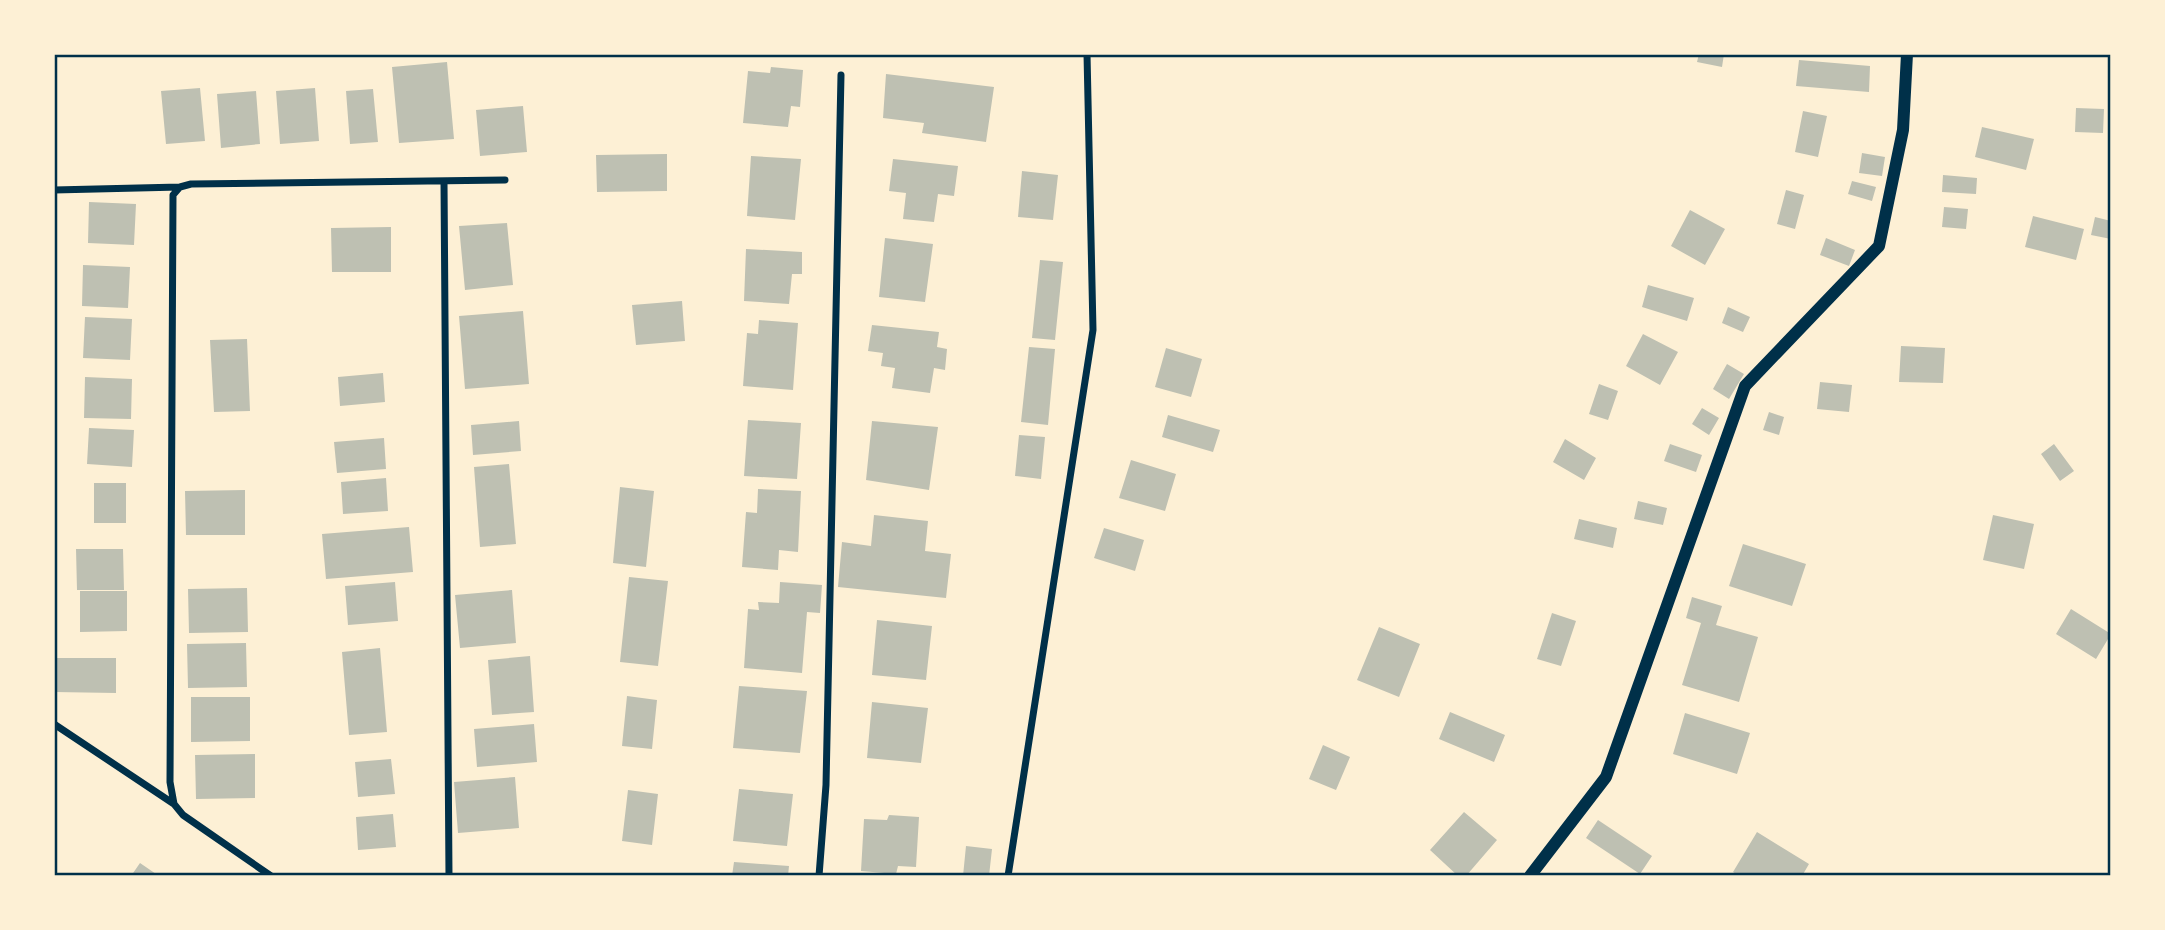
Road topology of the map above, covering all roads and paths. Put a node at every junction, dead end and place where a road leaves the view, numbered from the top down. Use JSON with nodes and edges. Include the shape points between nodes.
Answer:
{"nodes":[{"id":1,"x":1087,"y":54,"type":"edge"},
{"id":2,"x":1907,"y":54,"type":"edge"},
{"id":3,"x":841,"y":75,"type":"dead end"},
{"id":4,"x":505,"y":180,"type":"dead end"},
{"id":5,"x":444,"y":181,"type":"junction"},
{"id":6,"x":180,"y":187,"type":"junction"},
{"id":7,"x":54,"y":190,"type":"edge"},
{"id":8,"x":54,"y":724,"type":"edge"},
{"id":9,"x":174,"y":804,"type":"junction"},
{"id":10,"x":271,"y":876,"type":"edge"},
{"id":11,"x":449,"y":876,"type":"edge"},
{"id":12,"x":819,"y":876,"type":"edge"},
{"id":13,"x":1008,"y":876,"type":"edge"},
{"id":14,"x":1530,"y":876,"type":"edge"}],
"edges":[{"from":1,"to":13,"type":"street","via":[[1093,330]]},
{"from":2,"to":14,"type":"street","via":[[1903,130],[1879,246],[1745,386],[1606,777]]},
{"from":3,"to":12,"type":"street","via":[[826,785]]},
{"from":4,"to":5,"type":"street"},
{"from":5,"to":6,"type":"street"},
{"from":5,"to":11,"type":"street"},
{"from":6,"to":7,"type":"street"},
{"from":6,"to":9,"type":"street","via":[[173,195],[170,782]]},
{"from":8,"to":9,"type":"street"},
{"from":9,"to":10,"type":"street"}]}
